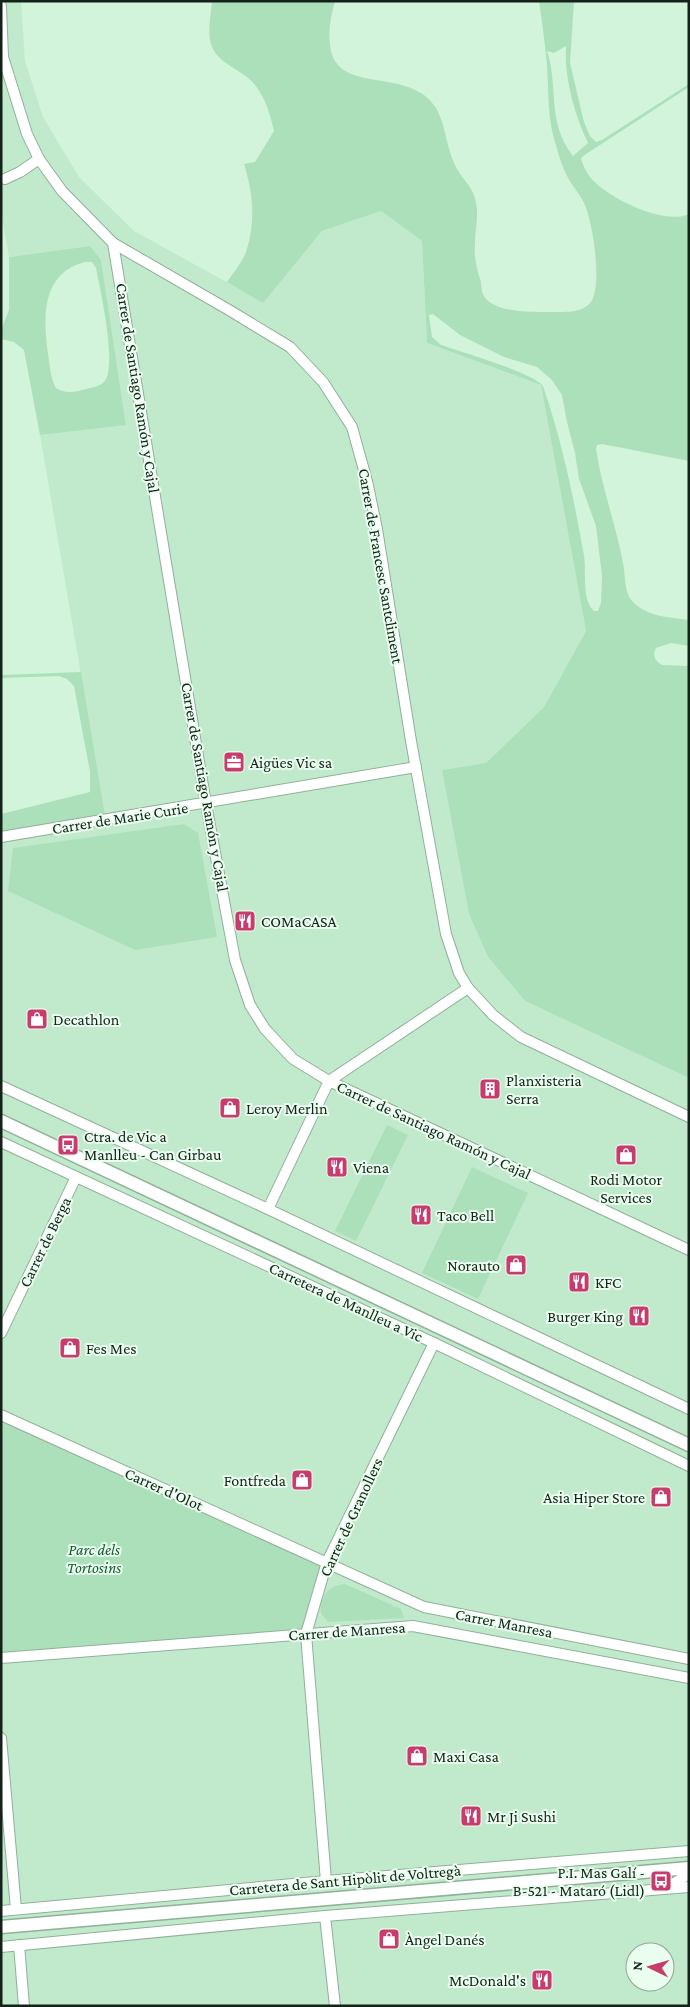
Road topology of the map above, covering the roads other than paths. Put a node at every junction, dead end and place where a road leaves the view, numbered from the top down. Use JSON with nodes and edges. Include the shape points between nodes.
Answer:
{"nodes":[{"id":1,"x":1,"y":6,"type":"edge"},
{"id":2,"x":39,"y":159,"type":"junction"},
{"id":3,"x":5,"y":179,"type":"dead end"},
{"id":4,"x":113,"y":243,"type":"junction"},
{"id":5,"x":416,"y":767,"type":"junction"},
{"id":6,"x":206,"y":804,"type":"junction"},
{"id":7,"x":1,"y":837,"type":"edge"},
{"id":8,"x":468,"y":988,"type":"junction"},
{"id":9,"x":329,"y":1081,"type":"junction"},
{"id":10,"x":1,"y":1086,"type":"edge"},
{"id":11,"x":689,"y":1117,"type":"edge"},
{"id":12,"x":1,"y":1121,"type":"edge"},
{"id":13,"x":1,"y":1142,"type":"edge"},
{"id":14,"x":76,"y":1178,"type":"junction"},
{"id":15,"x":268,"y":1210,"type":"junction"},
{"id":16,"x":689,"y":1250,"type":"edge"},
{"id":17,"x":1,"y":1333,"type":"edge"},
{"id":18,"x":434,"y":1343,"type":"junction"},
{"id":19,"x":689,"y":1409,"type":"edge"},
{"id":20,"x":1,"y":1415,"type":"edge"},
{"id":21,"x":689,"y":1445,"type":"edge"},
{"id":22,"x":689,"y":1466,"type":"edge"},
{"id":23,"x":327,"y":1562,"type":"junction"},
{"id":24,"x":306,"y":1634,"type":"junction"},
{"id":25,"x":1,"y":1658,"type":"edge"},
{"id":26,"x":689,"y":1659,"type":"edge"},
{"id":27,"x":689,"y":1678,"type":"edge"},
{"id":28,"x":1,"y":1738,"type":"edge"},
{"id":29,"x":689,"y":1851,"type":"edge"},
{"id":30,"x":689,"y":1868,"type":"edge"},
{"id":31,"x":689,"y":1874,"type":"edge"},
{"id":32,"x":326,"y":1881,"type":"junction"},
{"id":33,"x":689,"y":1887,"type":"edge"},
{"id":34,"x":666,"y":1888,"type":"junction"},
{"id":35,"x":16,"y":1909,"type":"junction"},
{"id":36,"x":1,"y":1911,"type":"edge"},
{"id":37,"x":325,"y":1916,"type":"junction"},
{"id":38,"x":1,"y":1927,"type":"edge"},
{"id":39,"x":19,"y":1945,"type":"junction"},
{"id":40,"x":1,"y":1946,"type":"edge"},
{"id":41,"x":24,"y":2006,"type":"edge"},
{"id":42,"x":335,"y":2006,"type":"edge"}],
"edges":[{"from":1,"to":2,"type":"street","name":"Carrer de Francesc Santcliment","via":[[3,57],[27,134]]},
{"from":2,"to":3,"type":"street"},
{"from":2,"to":4,"type":"street","name":"Carrer de Francesc Santcliment","via":[[62,191]]},
{"from":4,"to":5,"type":"street","name":"Carrer de Francesc Santcliment","via":[[290,348],[323,382],[352,427],[377,529]]},
{"from":4,"to":6,"type":"street","name":"Carrer de Santiago Ramón y Cajal"},
{"from":5,"to":6,"type":"street","name":"Carrer de Marie Curie"},
{"from":5,"to":8,"type":"street","name":"Carrer de Francesc Santcliment","via":[[446,934],[459,973]]},
{"from":6,"to":7,"type":"street","name":"Carrer de Marie Curie"},
{"from":6,"to":9,"type":"street","name":"Carrer de Santiago Ramón y Cajal","via":[[235,960],[250,1005],[265,1029],[293,1059]]},
{"from":8,"to":9,"type":"street"},
{"from":8,"to":11,"type":"street","name":"Carrer de Francesc Santcliment","via":[[493,1015],[521,1037]]},
{"from":9,"to":15,"type":"street"},
{"from":9,"to":16,"type":"street","name":"Carrer de Santiago Ramón y Cajal"},
{"from":10,"to":15,"type":"street"},
{"from":12,"to":21,"type":"street","name":"Carretera de Manlleu a Vic"},
{"from":13,"to":14,"type":"street","name":"Carretera de Manlleu a Vic"},
{"from":14,"to":17,"type":"street","name":"Carrer de Berga"},
{"from":14,"to":18,"type":"street","name":"Carretera de Manlleu a Vic"},
{"from":15,"to":19,"type":"street"},
{"from":18,"to":22,"type":"street","name":"Carretera de Manlleu a Vic"},
{"from":18,"to":23,"type":"street","name":"Carrer de Granollers"},
{"from":20,"to":23,"type":"street","name":"Carrer d'Olot"},
{"from":23,"to":24,"type":"street","name":"Carrer de Granollers"},
{"from":23,"to":26,"type":"street","name":"Carrer Manresa","via":[[424,1607]]},
{"from":24,"to":25,"type":"street","name":"Carrer de Manresa"},
{"from":24,"to":27,"type":"street","name":"Carrer de Manresa","via":[[413,1626]]},
{"from":24,"to":32,"type":"street","name":"Carrer de Granollers"},
{"from":28,"to":35,"type":"street"},
{"from":29,"to":32,"type":"street","name":"Carretera de Sant Hipòlit de Voltregà"},
{"from":30,"to":38,"type":"street","name":"Carretera de Sant Hipòlit de Voltregà"},
{"from":31,"to":34,"type":"street"},
{"from":32,"to":35,"type":"street","name":"Carretera de Sant Hipòlit de Voltregà"},
{"from":33,"to":34,"type":"street"},
{"from":34,"to":37,"type":"street"},
{"from":35,"to":36,"type":"street","name":"Carretera de Sant Hipòlit de Voltregà"},
{"from":37,"to":39,"type":"street"},
{"from":37,"to":42,"type":"street"},
{"from":39,"to":40,"type":"street"},
{"from":39,"to":41,"type":"street"}]}
